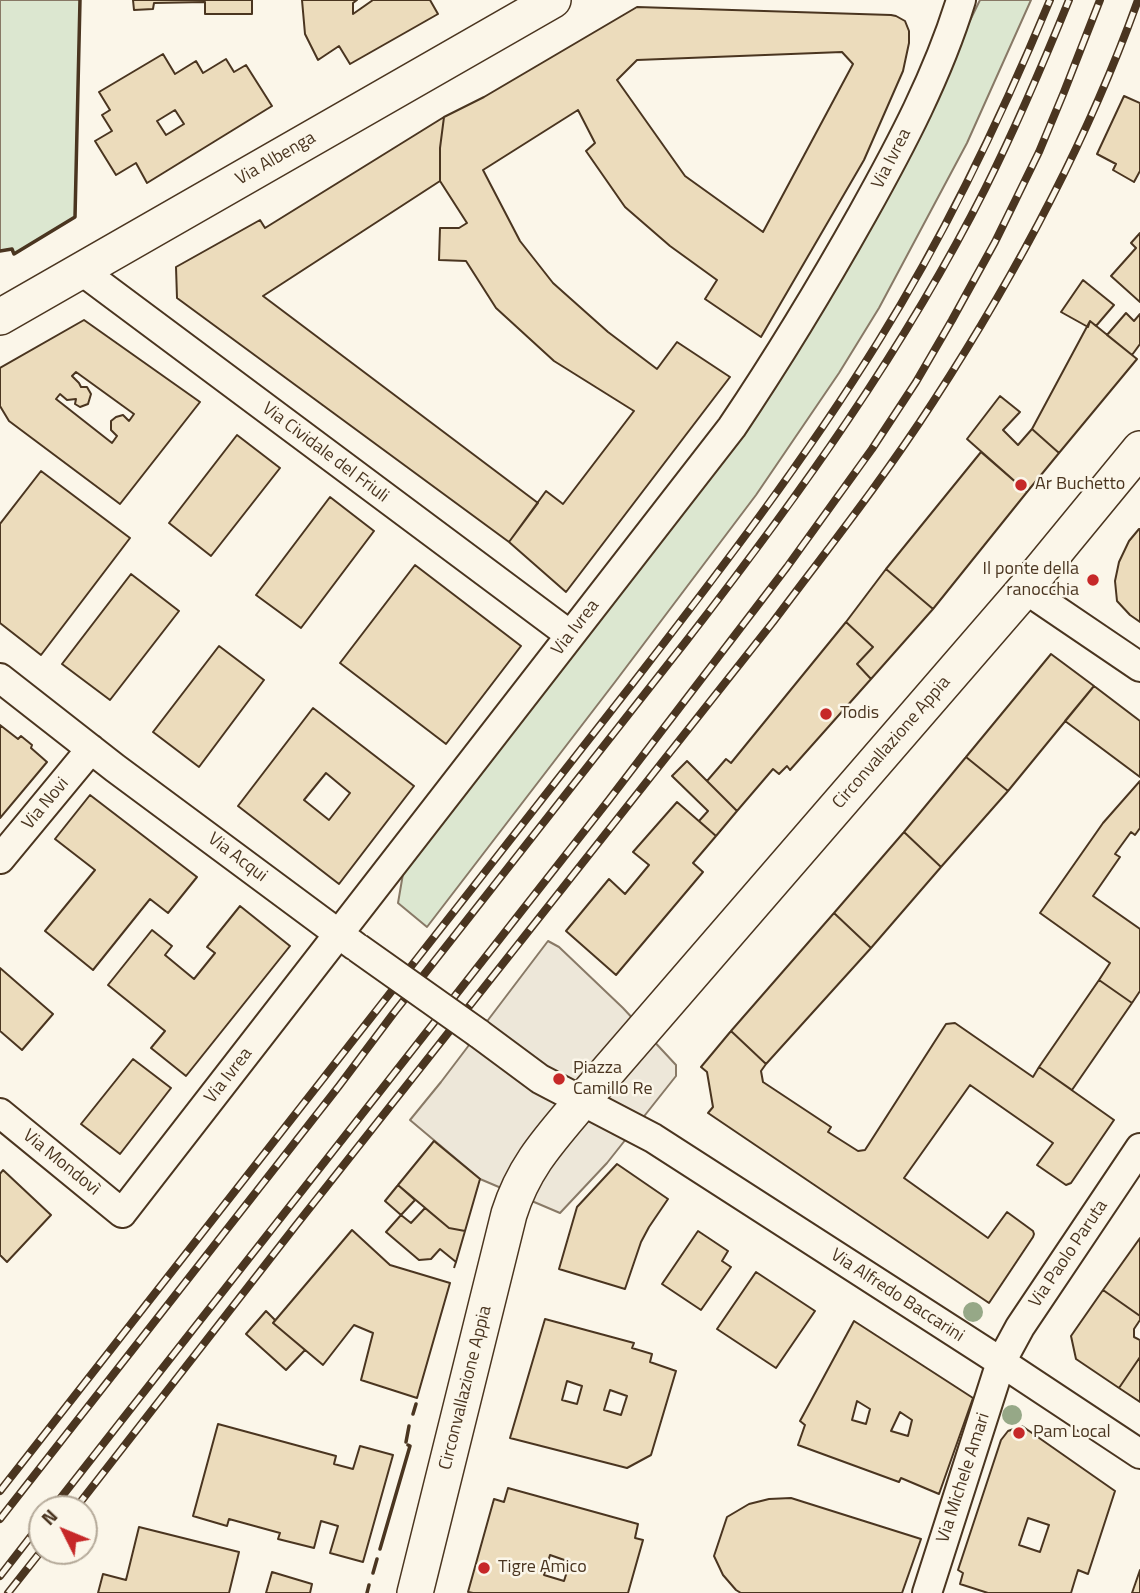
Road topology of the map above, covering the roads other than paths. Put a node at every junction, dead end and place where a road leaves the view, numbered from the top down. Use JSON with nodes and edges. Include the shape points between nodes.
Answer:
{"nodes":[{"id":1,"x":553,"y":0,"type":"edge"},
{"id":2,"x":961,"y":0,"type":"edge"},
{"id":3,"x":517,"y":10,"type":"edge"},
{"id":4,"x":82,"y":271,"type":"junction"},
{"id":5,"x":0,"y":317,"type":"edge"},
{"id":6,"x":1140,"y":449,"type":"edge"},
{"id":7,"x":1025,"y":589,"type":"junction"},
{"id":8,"x":570,"y":635,"type":"junction"},
{"id":9,"x":1140,"y":667,"type":"edge"},
{"id":10,"x":0,"y":678,"type":"edge"},
{"id":11,"x":92,"y":749,"type":"junction"},
{"id":12,"x":0,"y":859,"type":"edge"},
{"id":13,"x":349,"y":941,"type":"junction"},
{"id":14,"x":582,"y":1101,"type":"junction"},
{"id":15,"x":0,"y":1113,"type":"edge"},
{"id":16,"x":1140,"y":1148,"type":"edge"},
{"id":17,"x":122,"y":1213,"type":"joint"},
{"id":18,"x":1001,"y":1362,"type":"junction"},
{"id":19,"x":1140,"y":1454,"type":"edge"},
{"id":20,"x":415,"y":1593,"type":"edge"},
{"id":21,"x":927,"y":1593,"type":"edge"}],
"edges":[{"from":1,"to":3,"type":"street","name":"Via Albenga"},
{"from":2,"to":8,"type":"street","name":"Via Ivrea","via":[[939,63],[909,127],[799,325],[732,427]]},
{"from":3,"to":4,"type":"street","name":"Via Albenga"},
{"from":4,"to":5,"type":"street","name":"Via Albenga"},
{"from":4,"to":8,"type":"street","name":"Via Cividale del Friuli"},
{"from":6,"to":7,"type":"street","name":"Circonvallazione Appia"},
{"from":7,"to":9,"type":"street"},
{"from":7,"to":14,"type":"street","name":"Circonvallazione Appia"},
{"from":8,"to":13,"type":"street","name":"Via Ivrea"},
{"from":10,"to":11,"type":"street","name":"Via Acqui"},
{"from":11,"to":12,"type":"street","name":"Via Novi"},
{"from":11,"to":13,"type":"street","name":"Via Acqui"},
{"from":13,"to":14,"type":"street","name":"Via Acqui","bridge":true,"via":[[540,1079]]},
{"from":13,"to":17,"type":"street","name":"Via Ivrea"},
{"from":14,"to":18,"type":"street","name":"Via Alfredo Baccarini","via":[[653,1138]]},
{"from":14,"to":20,"type":"street","name":"Circonvallazione Appia","via":[[528,1167],[509,1214]]},
{"from":15,"to":17,"type":"street","name":"Via Mondovì"},
{"from":16,"to":18,"type":"street","name":"Via Paolo Paruta"},
{"from":18,"to":19,"type":"street","name":"Via Alfredo Baccarini"},
{"from":18,"to":21,"type":"street","name":"Via Michele Amari"}]}
